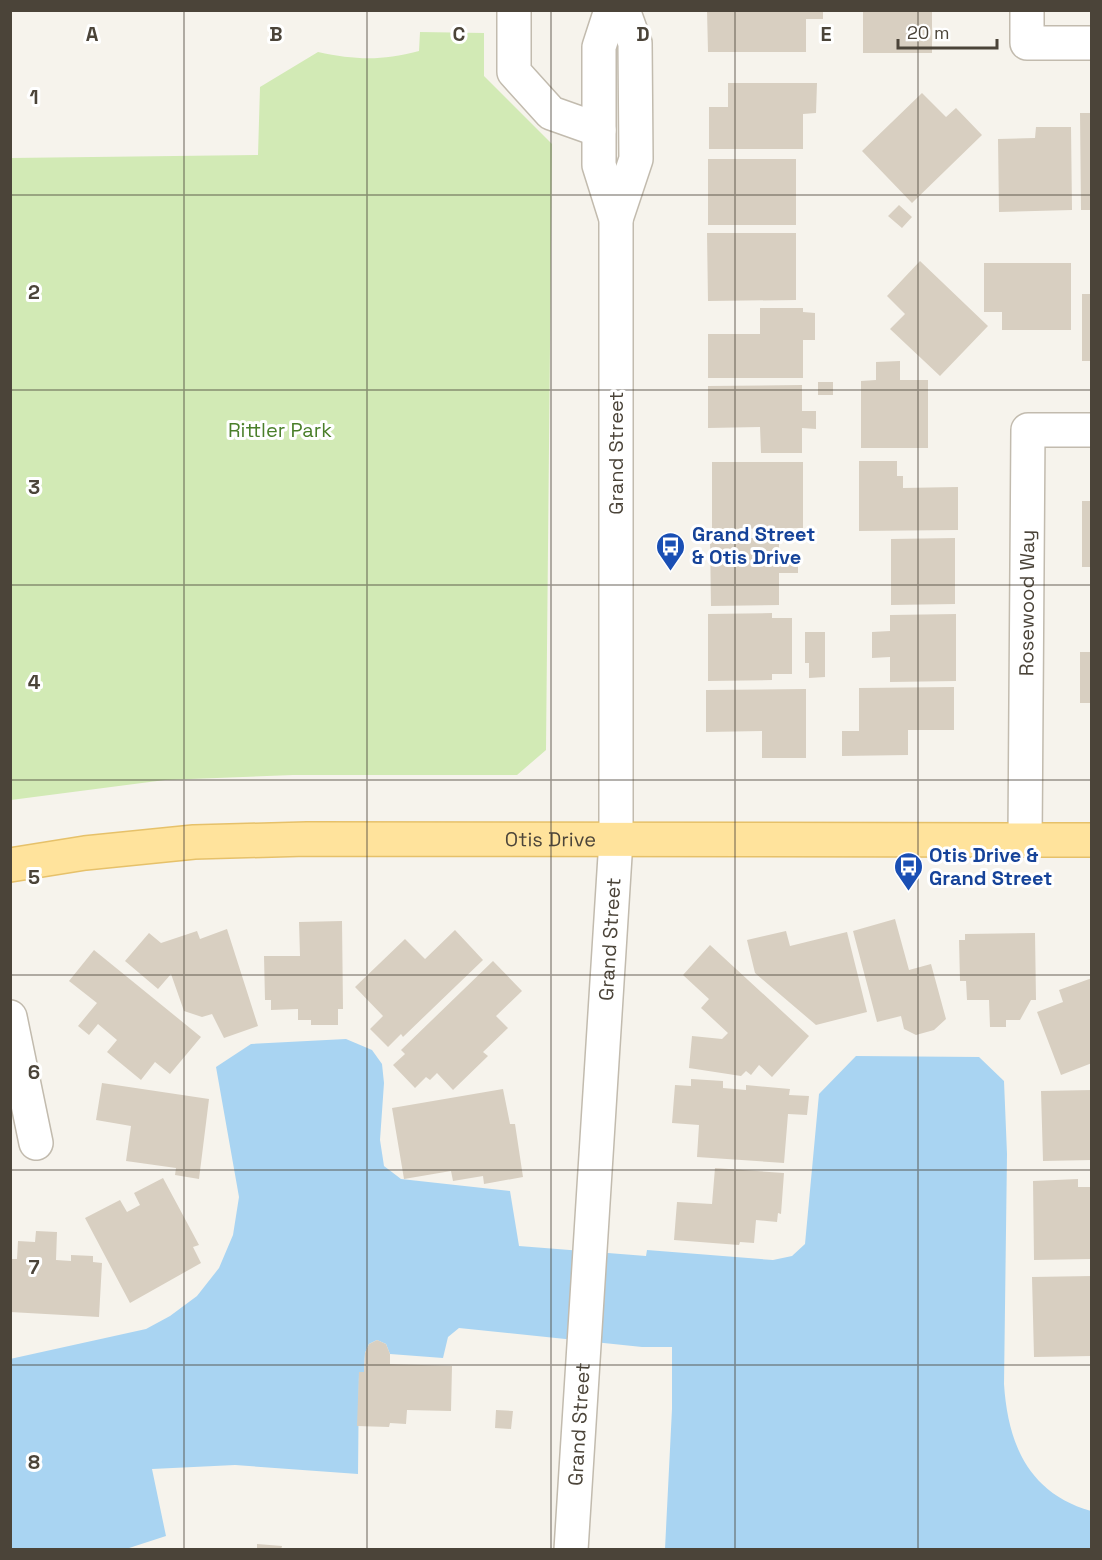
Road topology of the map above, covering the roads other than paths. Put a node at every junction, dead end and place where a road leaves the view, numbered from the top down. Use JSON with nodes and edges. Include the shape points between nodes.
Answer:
{"nodes":[{"id":1,"x":514,"y":10,"type":"edge"},
{"id":2,"x":611,"y":10,"type":"edge"},
{"id":3,"x":623,"y":10,"type":"edge"},
{"id":4,"x":1027,"y":10,"type":"edge"},
{"id":5,"x":1092,"y":43,"type":"edge"},
{"id":6,"x":599,"y":130,"type":"junction"},
{"id":7,"x":615,"y":219,"type":"junction"},
{"id":8,"x":1092,"y":430,"type":"edge"},
{"id":9,"x":616,"y":840,"type":"junction"},
{"id":10,"x":1025,"y":840,"type":"junction"},
{"id":11,"x":1092,"y":840,"type":"edge"},
{"id":12,"x":10,"y":865,"type":"edge"},
{"id":13,"x":10,"y":1017,"type":"edge"},
{"id":14,"x":36,"y":1143,"type":"dead end"},
{"id":15,"x":571,"y":1550,"type":"edge"}],
"edges":[{"from":1,"to":6,"type":"street","via":[[514,72],[551,113]]},
{"from":2,"to":6,"type":"street","name":"Grand Street","via":[[599,47]]},
{"from":3,"to":7,"type":"street","name":"Grand Street","via":[[635,43],[636,159]]},
{"from":4,"to":5,"type":"street","via":[[1027,43]]},
{"from":6,"to":7,"type":"street","name":"Grand Street","via":[[599,165]]},
{"from":7,"to":9,"type":"street","name":"Grand Street"},
{"from":8,"to":10,"type":"street","name":"Rosewood Way","via":[[1028,430]]},
{"from":9,"to":10,"type":"main road","name":"Otis Drive"},
{"from":9,"to":12,"type":"main road","name":"Otis Drive","via":[[194,842]]},
{"from":9,"to":15,"type":"street","name":"Grand Street"},
{"from":10,"to":11,"type":"main road","name":"Otis Drive"},
{"from":13,"to":14,"type":"street"}]}
